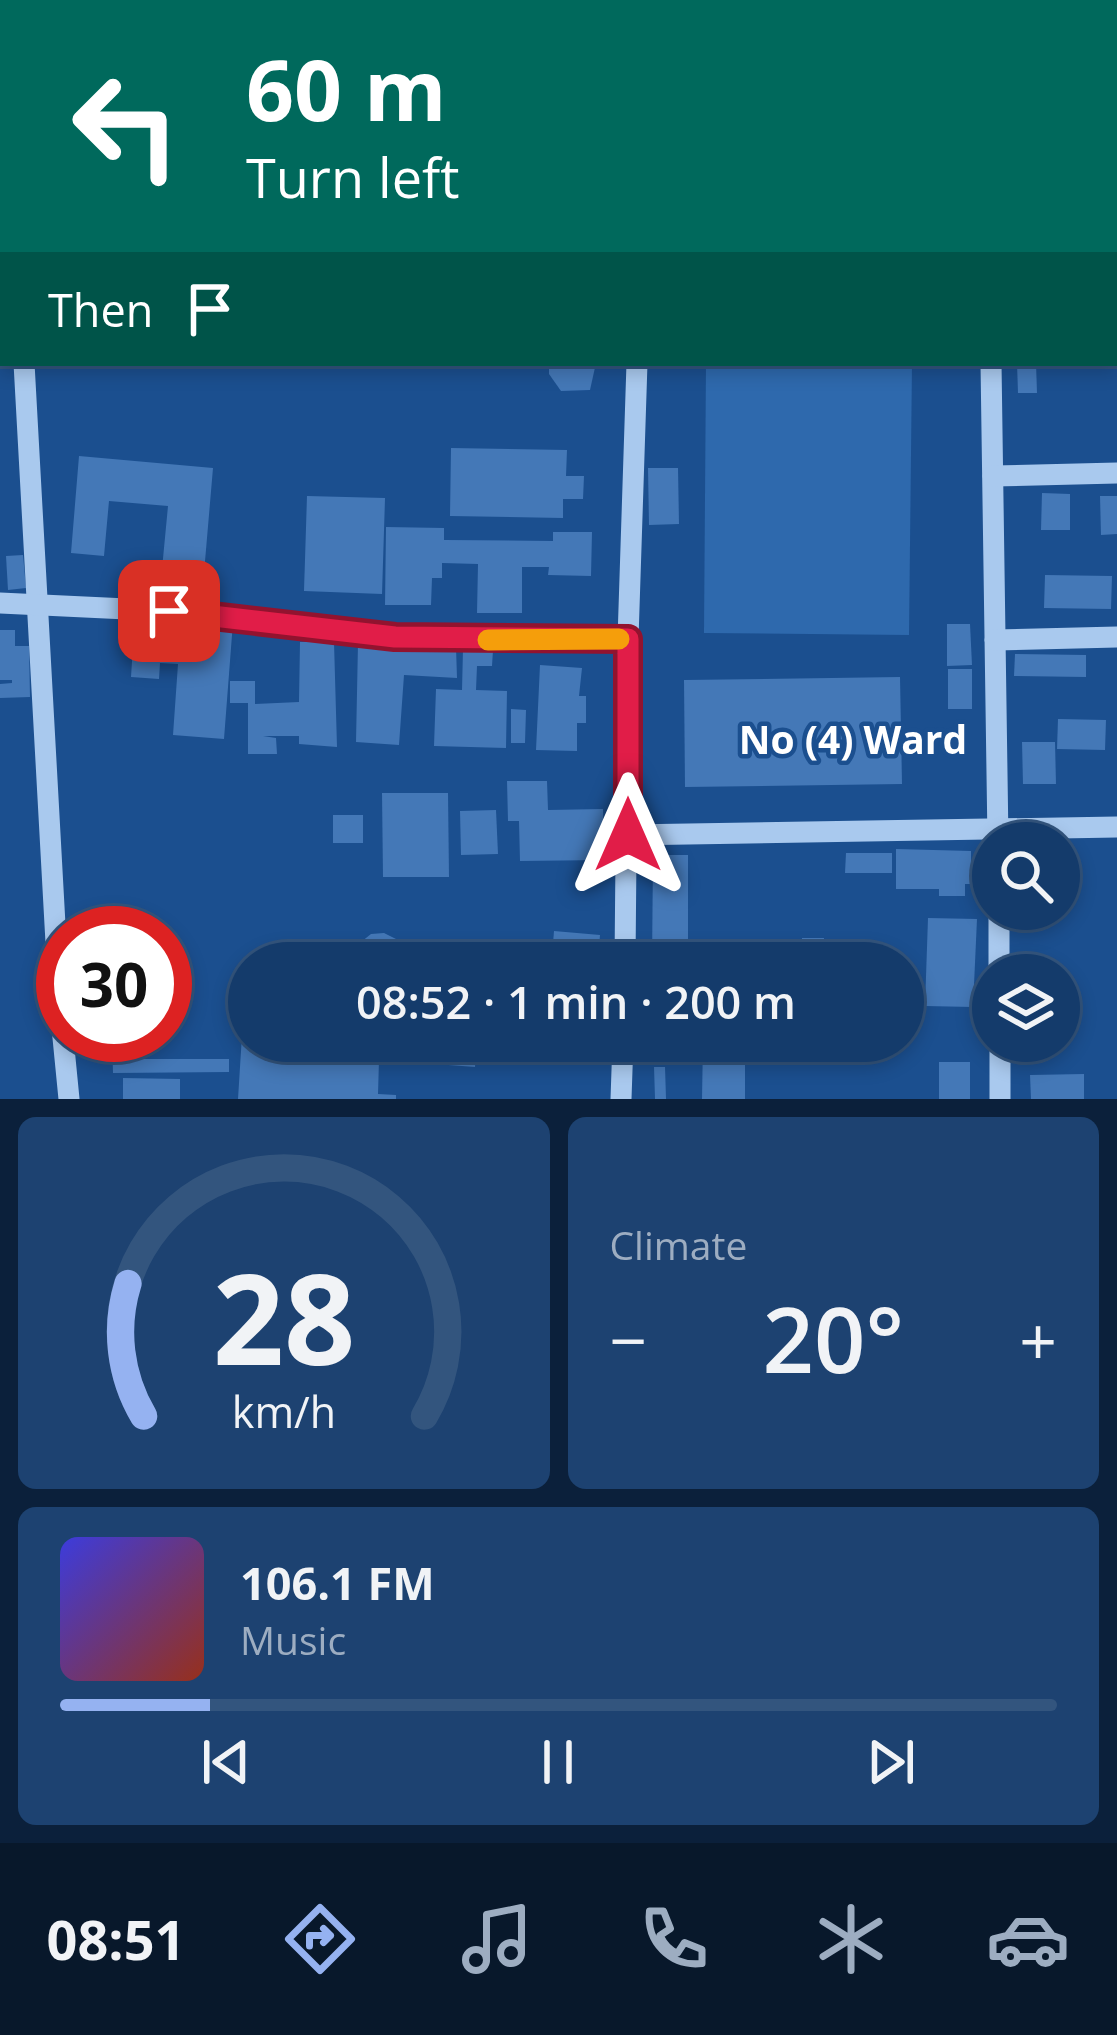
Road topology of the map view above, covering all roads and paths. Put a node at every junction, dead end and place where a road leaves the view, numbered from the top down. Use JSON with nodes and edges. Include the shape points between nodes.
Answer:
{"nodes":[{"id":1,"x":24,"y":366,"type":"edge"},
{"id":2,"x":637,"y":366,"type":"edge"},
{"id":3,"x":992,"y":366,"type":"edge"},
{"id":4,"x":26,"y":408,"type":"junction"},
{"id":5,"x":0,"y":409,"type":"edge"},
{"id":6,"x":1117,"y":472,"type":"edge"},
{"id":7,"x":993,"y":476,"type":"junction"},
{"id":8,"x":35,"y":602,"type":"junction"},
{"id":9,"x":0,"y":603,"type":"edge"},
{"id":10,"x":1117,"y":637,"type":"edge"},
{"id":11,"x":628,"y":639,"type":"junction"},
{"id":12,"x":995,"y":640,"type":"junction"},
{"id":13,"x":998,"y":822,"type":"edge"},
{"id":14,"x":1117,"y":827,"type":"edge"},
{"id":15,"x":1080,"y":830,"type":"edge"},
{"id":16,"x":628,"y":835,"type":"junction"},
{"id":17,"x":972,"y":836,"type":"edge"},
{"id":18,"x":625,"y":942,"type":"edge"},
{"id":19,"x":622,"y":1062,"type":"edge"},
{"id":20,"x":1000,"y":1062,"type":"edge"},
{"id":21,"x":69,"y":1099,"type":"edge"},
{"id":22,"x":621,"y":1099,"type":"edge"},
{"id":23,"x":1000,"y":1099,"type":"edge"}],
"edges":[{"from":1,"to":4,"type":"street"},
{"from":2,"to":11,"type":"street"},
{"from":3,"to":7,"type":"street"},
{"from":4,"to":5,"type":"street"},
{"from":4,"to":8,"type":"street"},
{"from":6,"to":7,"type":"street"},
{"from":7,"to":12,"type":"street"},
{"from":8,"to":9,"type":"street"},
{"from":8,"to":11,"type":"street","via":[[395,637]]},
{"from":8,"to":21,"type":"street"},
{"from":10,"to":12,"type":"street"},
{"from":11,"to":16,"type":"street"},
{"from":12,"to":13,"type":"street"},
{"from":14,"to":15,"type":"street"},
{"from":16,"to":17,"type":"street"},
{"from":16,"to":18,"type":"street"},
{"from":19,"to":22,"type":"street"},
{"from":20,"to":23,"type":"street"}]}
